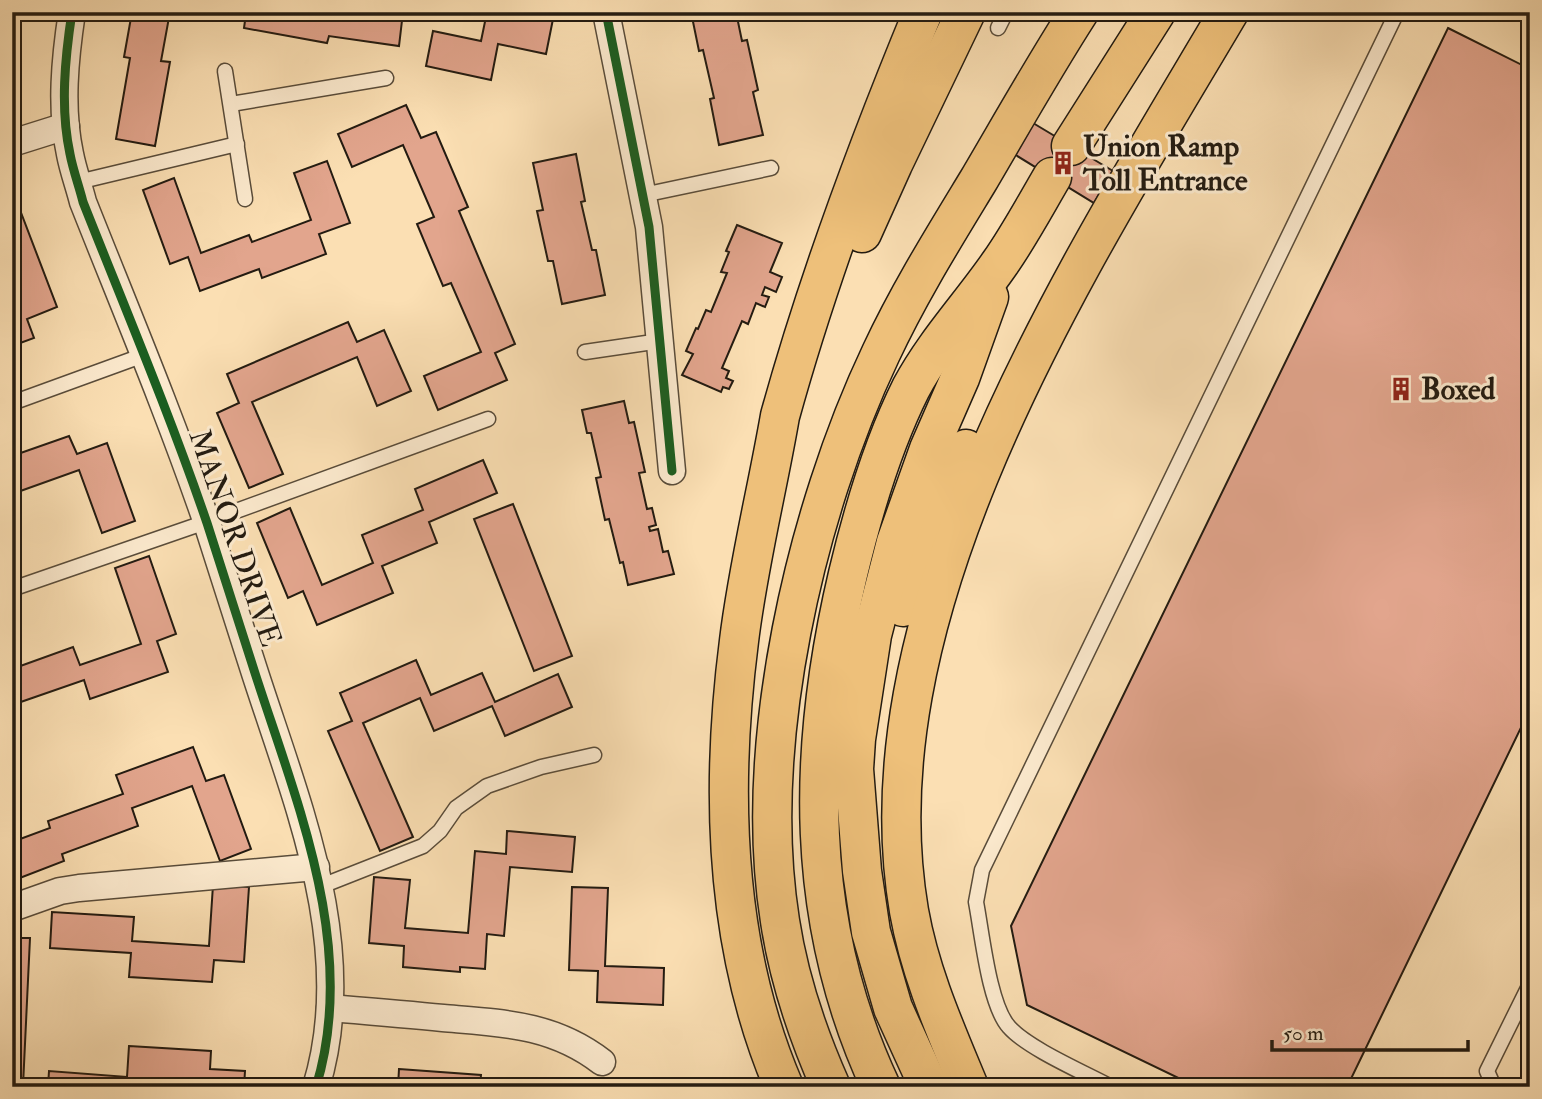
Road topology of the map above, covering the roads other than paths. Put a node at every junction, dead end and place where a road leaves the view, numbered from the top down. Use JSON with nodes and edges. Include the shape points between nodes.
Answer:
{"nodes":[{"id":1,"x":72,"y":12,"type":"edge"},
{"id":2,"x":606,"y":12,"type":"edge"},
{"id":3,"x":923,"y":12,"type":"edge"},
{"id":4,"x":1006,"y":12,"type":"edge"},
{"id":5,"x":1079,"y":12,"type":"edge"},
{"id":6,"x":1229,"y":12,"type":"edge"},
{"id":7,"x":1397,"y":12,"type":"edge"},
{"id":8,"x":1522,"y":12,"type":"edge"},
{"id":9,"x":1530,"y":16,"type":"edge"},
{"id":10,"x":1148,"y":18,"type":"edge"},
{"id":11,"x":982,"y":20,"type":"edge"},
{"id":12,"x":225,"y":71,"type":"dead end"},
{"id":13,"x":386,"y":78,"type":"dead end"},
{"id":14,"x":230,"y":104,"type":"junction"},
{"id":15,"x":66,"y":126,"type":"junction"},
{"id":16,"x":12,"y":143,"type":"edge"},
{"id":17,"x":237,"y":144,"type":"junction"},
{"id":18,"x":771,"y":169,"type":"dead end"},
{"id":19,"x":78,"y":183,"type":"junction"},
{"id":20,"x":643,"y":195,"type":"junction"},
{"id":21,"x":245,"y":199,"type":"dead end"},
{"id":22,"x":1084,"y":258,"type":"junction"},
{"id":23,"x":1001,"y":262,"type":"junction"},
{"id":24,"x":660,"y":341,"type":"junction"},
{"id":25,"x":584,"y":352,"type":"dead end"},
{"id":26,"x":144,"y":355,"type":"junction"},
{"id":27,"x":12,"y":403,"type":"edge"},
{"id":28,"x":488,"y":419,"type":"dead end"},
{"id":29,"x":672,"y":471,"type":"dead end"},
{"id":30,"x":766,"y":498,"type":"junction"},
{"id":31,"x":206,"y":522,"type":"junction"},
{"id":32,"x":12,"y":589,"type":"edge"},
{"id":33,"x":594,"y":755,"type":"dead end"},
{"id":34,"x":861,"y":847,"type":"junction"},
{"id":35,"x":317,"y":877,"type":"junction"},
{"id":36,"x":12,"y":908,"type":"edge"},
{"id":37,"x":1530,"y":984,"type":"edge"},
{"id":38,"x":330,"y":1008,"type":"junction"},
{"id":39,"x":601,"y":1062,"type":"dead end"},
{"id":40,"x":926,"y":1081,"type":"edge"},
{"id":41,"x":316,"y":1087,"type":"edge"},
{"id":42,"x":784,"y":1087,"type":"edge"},
{"id":43,"x":831,"y":1087,"type":"edge"},
{"id":44,"x":881,"y":1087,"type":"edge"},
{"id":45,"x":969,"y":1087,"type":"edge"},
{"id":46,"x":1111,"y":1087,"type":"edge"},
{"id":47,"x":1494,"y":1087,"type":"edge"}],
"edges":[{"from":1,"to":15,"type":"street","name":"MANOR DRIVE"},
{"from":2,"to":20,"type":"street"},
{"from":3,"to":30,"type":"highway","via":[[849,199],[809,318],[780,416]]},
{"from":4,"to":11,"type":"lane"},
{"from":5,"to":43,"type":"highway","via":[[881,351],[834,471],[801,590],[778,722],[773,856],[794,990]]},
{"from":6,"to":22,"type":"highway"},
{"from":7,"to":46,"type":"lane","via":[[977,888],[993,992],[1006,1024],[1024,1040]]},
{"from":8,"to":9,"type":"lane"},
{"from":10,"to":23,"type":"highway"},
{"from":11,"to":30,"type":"highway","via":[[893,164],[858,243]]},
{"from":12,"to":14,"type":"lane"},
{"from":13,"to":14,"type":"lane"},
{"from":14,"to":17,"type":"lane"},
{"from":15,"to":16,"type":"street"},
{"from":15,"to":19,"type":"street","name":"MANOR DRIVE"},
{"from":17,"to":19,"type":"lane"},
{"from":17,"to":21,"type":"lane"},
{"from":18,"to":20,"type":"lane"},
{"from":19,"to":26,"type":"street","name":"MANOR DRIVE"},
{"from":20,"to":24,"type":"street"},
{"from":22,"to":34,"type":"highway","via":[[1030,333],[990,402],[929,532],[878,698]]},
{"from":22,"to":45,"type":"highway","via":[[1009,408],[951,553],[926,634],[907,737],[902,836],[909,910],[925,976]]},
{"from":23,"to":34,"type":"highway","via":[[905,512],[878,605],[856,739]]},
{"from":23,"to":44,"type":"highway","via":[[926,360],[910,391],[864,510],[831,654],[819,798],[824,896],[842,988]]},
{"from":24,"to":25,"type":"lane"},
{"from":24,"to":29,"type":"street"},
{"from":26,"to":27,"type":"lane"},
{"from":26,"to":31,"type":"street","name":"MANOR DRIVE"},
{"from":28,"to":31,"type":"lane"},
{"from":30,"to":42,"type":"highway","via":[[739,642],[731,738],[730,835],[749,978],[761,1027]]},
{"from":31,"to":32,"type":"lane"},
{"from":31,"to":35,"type":"street","name":"MANOR DRIVE"},
{"from":33,"to":35,"type":"lane","via":[[487,786],[456,808],[423,846]]},
{"from":34,"to":40,"type":"highway","via":[[877,958],[901,1030]]},
{"from":35,"to":36,"type":"street","via":[[79,888]]},
{"from":35,"to":38,"type":"street","name":"MANOR DRIVE"},
{"from":37,"to":47,"type":"lane","via":[[1487,1071]]},
{"from":38,"to":39,"type":"street","via":[[527,1026],[584,1048]]},
{"from":38,"to":41,"type":"street","name":"MANOR DRIVE"}]}
